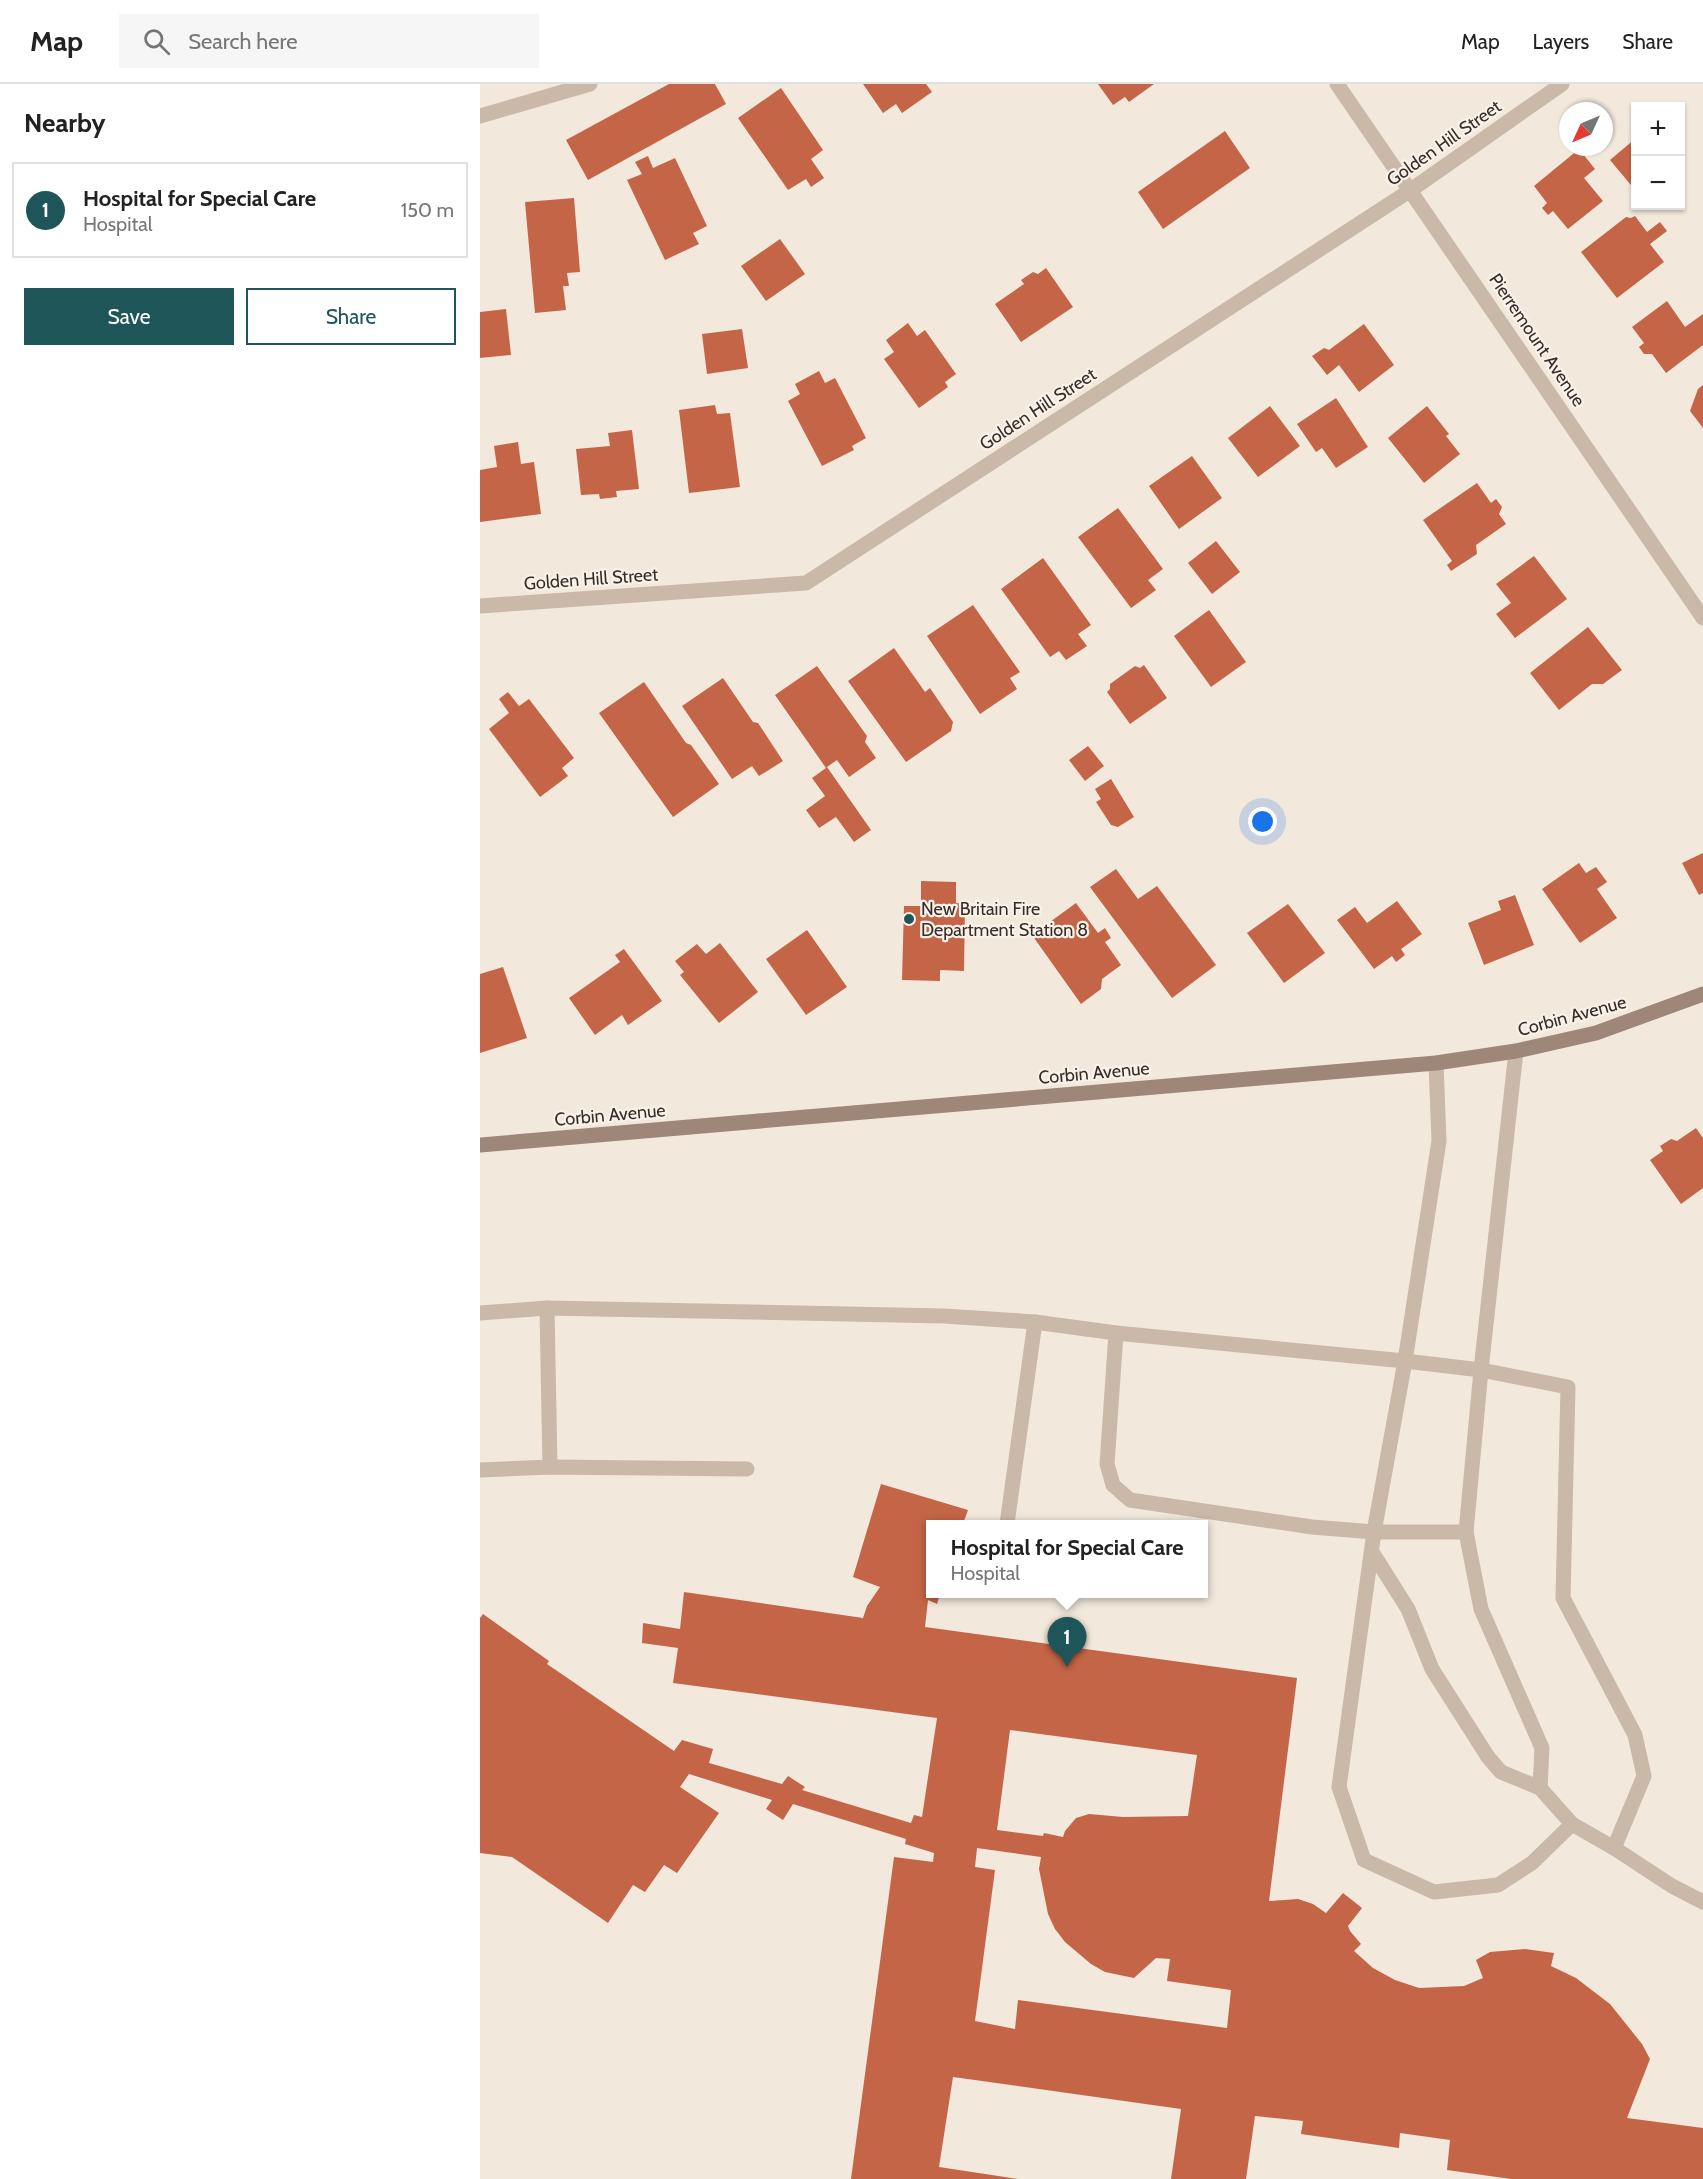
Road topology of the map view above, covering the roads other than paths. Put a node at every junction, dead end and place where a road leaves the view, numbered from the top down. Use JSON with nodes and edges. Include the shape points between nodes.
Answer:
{"nodes":[{"id":1,"x":590,"y":84,"type":"edge"},
{"id":2,"x":1337,"y":84,"type":"edge"},
{"id":3,"x":1562,"y":84,"type":"edge"},
{"id":4,"x":480,"y":115,"type":"edge"},
{"id":5,"x":1411,"y":190,"type":"junction"},
{"id":6,"x":480,"y":606,"type":"edge"},
{"id":7,"x":1703,"y":618,"type":"edge"},
{"id":8,"x":1703,"y":994,"type":"edge"},
{"id":9,"x":1516,"y":1051,"type":"junction"},
{"id":10,"x":1436,"y":1063,"type":"junction"},
{"id":11,"x":480,"y":1145,"type":"edge"},
{"id":12,"x":547,"y":1308,"type":"junction"},
{"id":13,"x":480,"y":1313,"type":"edge"},
{"id":14,"x":1035,"y":1322,"type":"junction"},
{"id":15,"x":1116,"y":1333,"type":"junction"},
{"id":16,"x":1405,"y":1361,"type":"junction"},
{"id":17,"x":1481,"y":1370,"type":"junction"},
{"id":18,"x":550,"y":1467,"type":"junction"},
{"id":19,"x":747,"y":1469,"type":"dead end"},
{"id":20,"x":480,"y":1470,"type":"edge"},
{"id":21,"x":1008,"y":1520,"type":"edge"},
{"id":22,"x":1374,"y":1532,"type":"junction"},
{"id":23,"x":1466,"y":1532,"type":"junction"},
{"id":24,"x":1372,"y":1552,"type":"junction"},
{"id":25,"x":1540,"y":1788,"type":"junction"},
{"id":26,"x":1572,"y":1824,"type":"junction"},
{"id":27,"x":1614,"y":1848,"type":"junction"},
{"id":28,"x":1703,"y":1902,"type":"edge"}],
"edges":[{"from":1,"to":4,"type":"street"},
{"from":2,"to":5,"type":"street","name":"Pierremount Avenue"},
{"from":3,"to":5,"type":"street","name":"Golden Hill Street"},
{"from":5,"to":6,"type":"street","name":"Golden Hill Street","via":[[807,583]]},
{"from":5,"to":7,"type":"street","name":"Pierremount Avenue"},
{"from":8,"to":9,"type":"main road","name":"Corbin Avenue","via":[[1596,1032]]},
{"from":9,"to":10,"type":"main road","name":"Corbin Avenue"},
{"from":9,"to":17,"type":"street"},
{"from":10,"to":11,"type":"main road","name":"Corbin Avenue"},
{"from":10,"to":16,"type":"street","via":[[1439,1141]]},
{"from":12,"to":13,"type":"street"},
{"from":12,"to":14,"type":"street","via":[[944,1316]]},
{"from":12,"to":18,"type":"street"},
{"from":14,"to":15,"type":"street"},
{"from":14,"to":21,"type":"street"},
{"from":15,"to":16,"type":"street"},
{"from":15,"to":22,"type":"street","via":[[1107,1464],[1113,1485],[1130,1500],[1312,1527]]},
{"from":16,"to":17,"type":"street"},
{"from":16,"to":22,"type":"street"},
{"from":17,"to":23,"type":"street"},
{"from":17,"to":27,"type":"street","via":[[1568,1387],[1563,1598],[1635,1735],[1644,1776]]},
{"from":18,"to":19,"type":"street"},
{"from":18,"to":20,"type":"street"},
{"from":22,"to":23,"type":"street"},
{"from":22,"to":24,"type":"street"},
{"from":23,"to":25,"type":"street","via":[[1481,1609],[1542,1748]]},
{"from":24,"to":25,"type":"street","via":[[1408,1609],[1432,1669],[1488,1757],[1501,1772]]},
{"from":24,"to":26,"type":"street","via":[[1339,1787],[1364,1860],[1434,1892],[1498,1885],[1532,1863]]},
{"from":25,"to":26,"type":"street"},
{"from":26,"to":27,"type":"street"},
{"from":27,"to":28,"type":"street"}]}
